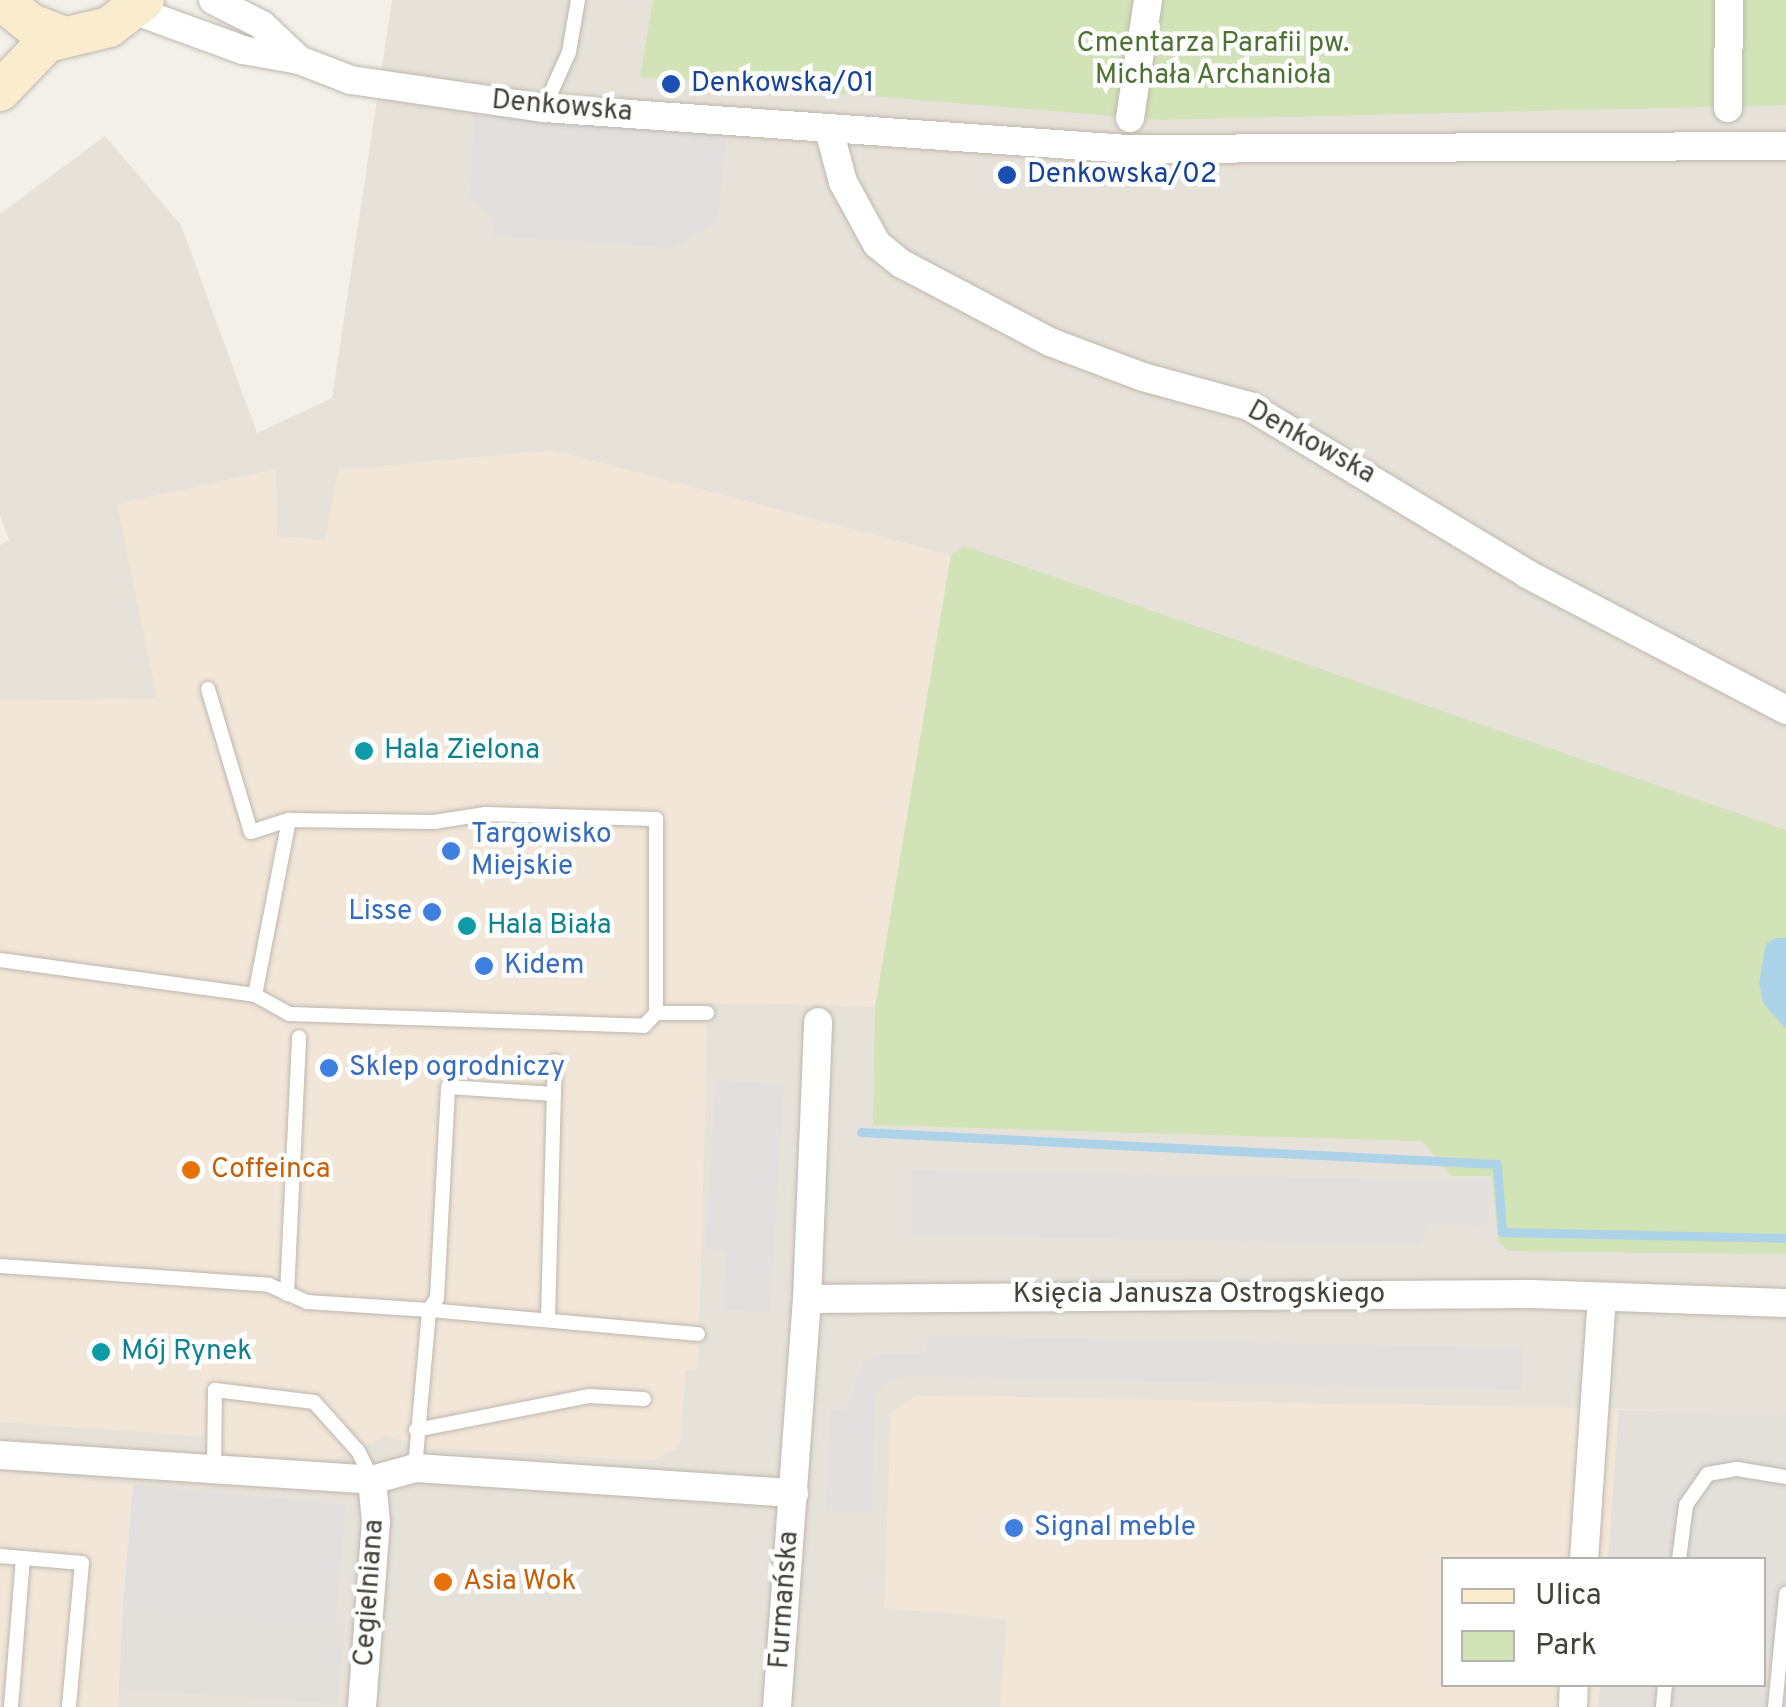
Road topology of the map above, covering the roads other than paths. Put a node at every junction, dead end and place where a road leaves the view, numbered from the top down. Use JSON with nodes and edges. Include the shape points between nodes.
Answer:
{"nodes":[{"id":1,"x":1,"y":0,"type":"edge"},
{"id":2,"x":213,"y":0,"type":"edge"},
{"id":3,"x":578,"y":0,"type":"edge"},
{"id":4,"x":1148,"y":0,"type":"edge"},
{"id":5,"x":1729,"y":0,"type":"edge"},
{"id":6,"x":140,"y":5,"type":"edge"},
{"id":7,"x":63,"y":36,"type":"junction"},
{"id":8,"x":300,"y":60,"type":"junction"},
{"id":9,"x":0,"y":91,"type":"edge"},
{"id":10,"x":544,"y":108,"type":"junction"},
{"id":11,"x":1728,"y":108,"type":"joint"},
{"id":12,"x":1130,"y":118,"type":"dead end"},
{"id":13,"x":829,"y":130,"type":"junction"},
{"id":14,"x":1786,"y":146,"type":"edge"},
{"id":15,"x":1724,"y":150,"type":"junction"},
{"id":16,"x":208,"y":689,"type":"dead end"},
{"id":17,"x":1786,"y":710,"type":"edge"},
{"id":18,"x":289,"y":820,"type":"junction"},
{"id":19,"x":0,"y":960,"type":"edge"},
{"id":20,"x":255,"y":995,"type":"junction"},
{"id":21,"x":656,"y":1013,"type":"junction"},
{"id":22,"x":708,"y":1013,"type":"dead end"},
{"id":23,"x":818,"y":1022,"type":"dead end"},
{"id":24,"x":299,"y":1037,"type":"dead end"},
{"id":25,"x":555,"y":1061,"type":"dead end"},
{"id":26,"x":554,"y":1094,"type":"junction"},
{"id":27,"x":0,"y":1266,"type":"edge"},
{"id":28,"x":287,"y":1294,"type":"junction"},
{"id":29,"x":1602,"y":1298,"type":"junction"},
{"id":30,"x":807,"y":1299,"type":"junction"},
{"id":31,"x":1786,"y":1302,"type":"edge"},
{"id":32,"x":429,"y":1310,"type":"junction"},
{"id":33,"x":548,"y":1320,"type":"junction"},
{"id":34,"x":698,"y":1334,"type":"dead end"},
{"id":35,"x":644,"y":1399,"type":"dead end"},
{"id":36,"x":416,"y":1430,"type":"junction"},
{"id":37,"x":0,"y":1455,"type":"edge"},
{"id":38,"x":416,"y":1468,"type":"junction"},
{"id":39,"x":214,"y":1471,"type":"junction"},
{"id":40,"x":1786,"y":1478,"type":"edge"},
{"id":41,"x":372,"y":1480,"type":"junction"},
{"id":42,"x":794,"y":1494,"type":"junction"},
{"id":43,"x":0,"y":1556,"type":"edge"},
{"id":44,"x":1584,"y":1557,"type":"edge"},
{"id":45,"x":1679,"y":1557,"type":"edge"},
{"id":46,"x":23,"y":1558,"type":"junction"},
{"id":47,"x":1786,"y":1594,"type":"edge"},
{"id":48,"x":11,"y":1707,"type":"edge"},
{"id":49,"x":69,"y":1707,"type":"edge"},
{"id":50,"x":362,"y":1707,"type":"edge"},
{"id":51,"x":777,"y":1707,"type":"edge"},
{"id":52,"x":1775,"y":1707,"type":"edge"}],
"edges":[{"from":1,"to":7,"type":"main road","via":[[31,24]]},
{"from":2,"to":8,"type":"street","name":"Denkowska","via":[[262,25]]},
{"from":3,"to":10,"type":"lane","via":[[568,52]]},
{"from":4,"to":12,"type":"street"},
{"from":5,"to":11,"type":"street"},
{"from":6,"to":7,"type":"main road","via":[[109,27]]},
{"from":6,"to":8,"type":"street","name":"Denkowska","via":[[244,50]]},
{"from":7,"to":9,"type":"main road","via":[[30,54]]},
{"from":8,"to":10,"type":"street","name":"Denkowska","via":[[351,80]]},
{"from":10,"to":13,"type":"street","name":"Denkowska"},
{"from":11,"to":15,"type":"lane"},
{"from":13,"to":15,"type":"street","name":"Denkowska","via":[[1127,148]]},
{"from":13,"to":17,"type":"street","name":"Denkowska","via":[[843,182],[877,244],[902,264],[1050,342],[1249,406],[1342,456],[1450,530]]},
{"from":14,"to":15,"type":"street","name":"Denkowska"},
{"from":16,"to":18,"type":"lane","via":[[250,832]]},
{"from":18,"to":20,"type":"lane"},
{"from":18,"to":21,"type":"lane","via":[[434,822],[486,814],[656,820]]},
{"from":19,"to":20,"type":"lane"},
{"from":20,"to":21,"type":"lane","via":[[289,1014],[644,1026]]},
{"from":21,"to":22,"type":"lane"},
{"from":23,"to":30,"type":"street"},
{"from":24,"to":28,"type":"lane"},
{"from":25,"to":26,"type":"lane"},
{"from":26,"to":32,"type":"lane","via":[[448,1087],[437,1298]]},
{"from":26,"to":33,"type":"lane"},
{"from":27,"to":28,"type":"lane","via":[[269,1286]]},
{"from":28,"to":32,"type":"lane","via":[[307,1302]]},
{"from":29,"to":30,"type":"street","name":"Księcia Janusza Ostrogskiego"},
{"from":29,"to":31,"type":"street","name":"Księcia Janusza Ostrogskiego"},
{"from":29,"to":44,"type":"street"},
{"from":30,"to":42,"type":"street"},
{"from":32,"to":33,"type":"lane"},
{"from":32,"to":36,"type":"lane"},
{"from":33,"to":34,"type":"lane"},
{"from":35,"to":36,"type":"lane","via":[[590,1396]]},
{"from":36,"to":38,"type":"lane"},
{"from":37,"to":39,"type":"street"},
{"from":38,"to":41,"type":"street"},
{"from":38,"to":42,"type":"street"},
{"from":39,"to":41,"type":"street"},
{"from":39,"to":41,"type":"lane","via":[[214,1390],[314,1402],[358,1452]]},
{"from":40,"to":45,"type":"lane","via":[[1737,1469],[1708,1474],[1686,1505]]},
{"from":41,"to":50,"type":"street","name":"Cegielniana","via":[[376,1522]]},
{"from":42,"to":51,"type":"street","name":"Furmańska"},
{"from":43,"to":46,"type":"lane"},
{"from":46,"to":48,"type":"lane"},
{"from":46,"to":49,"type":"lane","via":[[82,1563]]},
{"from":47,"to":52,"type":"lane"}]}
